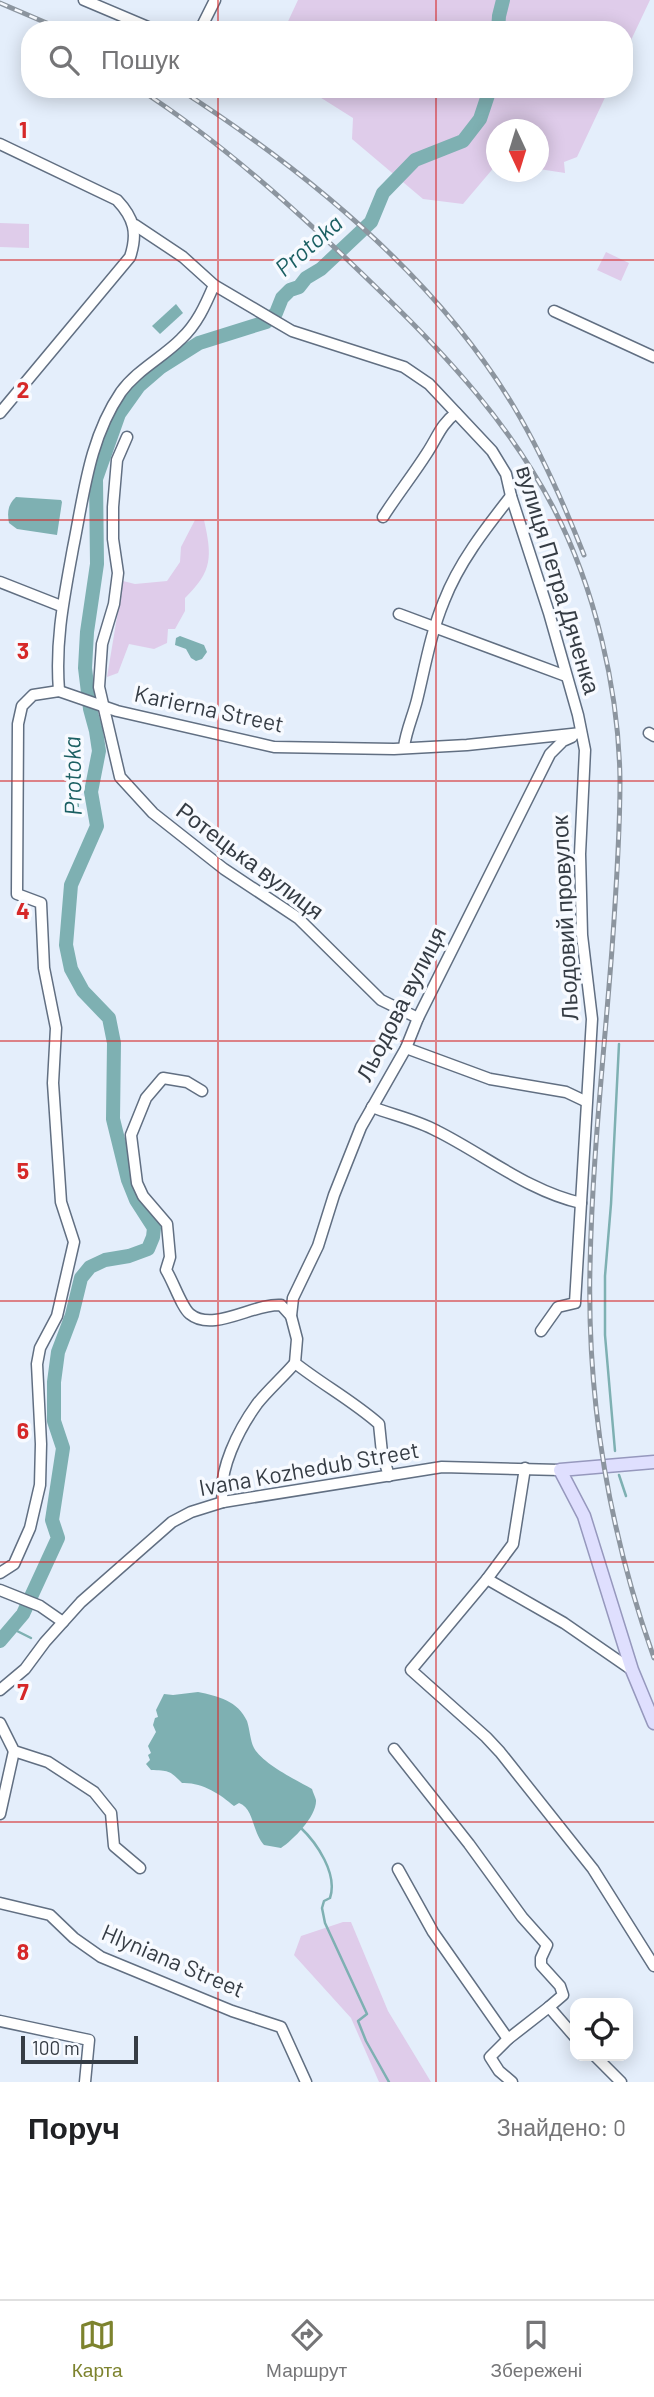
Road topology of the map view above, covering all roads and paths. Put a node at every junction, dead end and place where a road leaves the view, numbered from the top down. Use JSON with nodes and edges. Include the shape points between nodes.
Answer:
{"nodes":[{"id":1,"x":84,"y":0,"type":"edge"},
{"id":2,"x":215,"y":0,"type":"edge"},
{"id":3,"x":134,"y":21,"type":"edge"},
{"id":4,"x":204,"y":21,"type":"edge"},
{"id":5,"x":0,"y":144,"type":"edge"},
{"id":6,"x":135,"y":225,"type":"junction"},
{"id":7,"x":214,"y":285,"type":"junction"},
{"id":8,"x":554,"y":311,"type":"dead end"},
{"id":9,"x":654,"y":357,"type":"edge"},
{"id":10,"x":0,"y":413,"type":"edge"},
{"id":11,"x":456,"y":413,"type":"junction"},
{"id":12,"x":127,"y":437,"type":"dead end"},
{"id":13,"x":511,"y":496,"type":"junction"},
{"id":14,"x":383,"y":517,"type":"dead end"},
{"id":15,"x":0,"y":582,"type":"edge"},
{"id":16,"x":61,"y":606,"type":"junction"},
{"id":17,"x":399,"y":614,"type":"dead end"},
{"id":18,"x":436,"y":626,"type":"junction"},
{"id":19,"x":566,"y":676,"type":"junction"},
{"id":20,"x":59,"y":691,"type":"junction"},
{"id":21,"x":92,"y":701,"type":"junction"},
{"id":22,"x":581,"y":733,"type":"junction"},
{"id":23,"x":404,"y":747,"type":"junction"},
{"id":24,"x":418,"y":1018,"type":"junction"},
{"id":25,"x":406,"y":1048,"type":"junction"},
{"id":26,"x":202,"y":1091,"type":"dead end"},
{"id":27,"x":585,"y":1101,"type":"junction"},
{"id":28,"x":372,"y":1107,"type":"junction"},
{"id":29,"x":581,"y":1203,"type":"junction"},
{"id":30,"x":292,"y":1316,"type":"junction"},
{"id":31,"x":541,"y":1331,"type":"dead end"},
{"id":32,"x":295,"y":1363,"type":"junction"},
{"id":33,"x":654,"y":1462,"type":"edge"},
{"id":34,"x":525,"y":1468,"type":"junction"},
{"id":35,"x":560,"y":1470,"type":"junction"},
{"id":36,"x":389,"y":1476,"type":"junction"},
{"id":37,"x":223,"y":1502,"type":"junction"},
{"id":38,"x":0,"y":1573,"type":"edge"},
{"id":39,"x":487,"y":1579,"type":"junction"},
{"id":40,"x":0,"y":1590,"type":"edge"},
{"id":41,"x":63,"y":1622,"type":"junction"},
{"id":42,"x":632,"y":1670,"type":"junction"},
{"id":43,"x":0,"y":1690,"type":"edge"},
{"id":44,"x":0,"y":1723,"type":"edge"},
{"id":45,"x":654,"y":1723,"type":"edge"},
{"id":46,"x":394,"y":1749,"type":"dead end"},
{"id":47,"x":14,"y":1751,"type":"junction"},
{"id":48,"x":0,"y":1814,"type":"edge"},
{"id":49,"x":140,"y":1868,"type":"dead end"},
{"id":50,"x":398,"y":1869,"type":"dead end"},
{"id":51,"x":0,"y":1903,"type":"edge"},
{"id":52,"x":654,"y":1966,"type":"edge"},
{"id":53,"x":549,"y":2007,"type":"junction"},
{"id":54,"x":0,"y":2021,"type":"edge"},
{"id":55,"x":570,"y":2030,"type":"edge"},
{"id":56,"x":508,"y":2039,"type":"junction"},
{"id":57,"x":599,"y":2061,"type":"edge"},
{"id":58,"x":85,"y":2082,"type":"edge"},
{"id":59,"x":306,"y":2082,"type":"edge"},
{"id":60,"x":512,"y":2082,"type":"edge"},
{"id":61,"x":621,"y":2082,"type":"edge"}],
"edges":[{"from":1,"to":3,"type":"street"},
{"from":2,"to":4,"type":"street"},
{"from":5,"to":6,"type":"street","name":"вулиця Петра Дяченка","via":[[117,200]]},
{"from":6,"to":7,"type":"street","name":"вулиця Петра Дяченка","via":[[183,257]]},
{"from":6,"to":10,"type":"street","via":[[130,257]]},
{"from":7,"to":11,"type":"street","name":"вулиця Петра Дяченка","via":[[292,331],[404,367],[429,384]]},
{"from":7,"to":16,"type":"street","via":[[200,318],[131,382],[111,409],[89,463]]},
{"from":8,"to":9,"type":"street"},
{"from":11,"to":13,"type":"street","name":"вулиця Петра Дяченка","via":[[492,451],[506,474]]},
{"from":11,"to":14,"type":"street","via":[[439,430]]},
{"from":12,"to":21,"type":"street","name":"Karierna Street","via":[[117,460],[113,507],[118,573],[114,604],[102,644],[99,687]]},
{"from":13,"to":18,"type":"street","via":[[460,568]]},
{"from":13,"to":19,"type":"street","name":"вулиця Петра Дяченка"},
{"from":15,"to":16,"type":"street"},
{"from":16,"to":20,"type":"street"},
{"from":17,"to":18,"type":"street"},
{"from":18,"to":19,"type":"street"},
{"from":18,"to":23,"type":"street"},
{"from":19,"to":22,"type":"street","name":"вулиця Петра Дяченка"},
{"from":20,"to":21,"type":"street"},
{"from":20,"to":38,"type":"street","via":[[33,695],[20,715],[17,894],[41,903],[44,968],[56,1028],[53,1083],[61,1202],[74,1242],[57,1316],[37,1364],[40,1485],[30,1528],[14,1564]]},
{"from":21,"to":23,"type":"street","name":"Karierna Street","via":[[117,711],[274,747]]},
{"from":21,"to":24,"type":"street","name":"Ротецька вулиця","via":[[120,777],[153,813],[224,869],[298,918],[381,1000]]},
{"from":22,"to":23,"type":"street","name":"Karierna Street"},
{"from":22,"to":24,"type":"street","name":"Льодова вулиця","via":[[550,754]]},
{"from":22,"to":27,"type":"street","name":"Льодовий провулок","via":[[585,750],[580,815],[582,935],[592,1019]]},
{"from":24,"to":25,"type":"street","name":"Льодова вулиця"},
{"from":25,"to":27,"type":"street","via":[[490,1079],[566,1092]]},
{"from":25,"to":28,"type":"street","name":"Льодова вулиця"},
{"from":26,"to":30,"type":"street","via":[[163,1078],[146,1098],[131,1135],[137,1183],[167,1224],[170,1257],[166,1270],[189,1314],[201,1319],[218,1321],[268,1304],[281,1305]]},
{"from":27,"to":29,"type":"street","name":"Льодовий провулок"},
{"from":28,"to":29,"type":"street","via":[[435,1130],[558,1198]]},
{"from":28,"to":30,"type":"street","name":"Льодова вулиця","via":[[293,1298]]},
{"from":29,"to":31,"type":"street","name":"Льодовий провулок","via":[[575,1303],[558,1307]]},
{"from":30,"to":32,"type":"street","name":"Льодова вулиця","via":[[297,1339]]},
{"from":32,"to":36,"type":"street","via":[[379,1424]]},
{"from":32,"to":37,"type":"street","via":[[257,1404],[236,1439],[221,1492]]},
{"from":33,"to":35,"type":"main road","name":"Ivana Kozhedub Street"},
{"from":34,"to":35,"type":"street","name":"Ivana Kozhedub Street"},
{"from":34,"to":36,"type":"street","name":"Ivana Kozhedub Street","via":[[442,1467]]},
{"from":34,"to":39,"type":"street","via":[[513,1544]]},
{"from":35,"to":42,"type":"main road","via":[[584,1516]]},
{"from":36,"to":37,"type":"street","name":"Ivana Kozhedub Street"},
{"from":37,"to":41,"type":"street","name":"Ivana Kozhedub Street","via":[[172,1522]]},
{"from":39,"to":42,"type":"street","via":[[564,1623]]},
{"from":39,"to":52,"type":"street","via":[[411,1670],[500,1752],[593,1869]]},
{"from":40,"to":41,"type":"street","via":[[40,1606]]},
{"from":41,"to":43,"type":"street","name":"Ivana Kozhedub Street","via":[[25,1669]]},
{"from":42,"to":45,"type":"main road"},
{"from":44,"to":47,"type":"street"},
{"from":46,"to":53,"type":"street","via":[[547,1945],[541,1965],[563,1995]]},
{"from":47,"to":48,"type":"street"},
{"from":47,"to":49,"type":"street","via":[[48,1762],[94,1792],[111,1813],[114,1846]]},
{"from":50,"to":56,"type":"street","via":[[433,1932]]},
{"from":51,"to":59,"type":"street","name":"Hlyniana Street","via":[[50,1915],[101,1957],[281,2027]]},
{"from":53,"to":55,"type":"street"},
{"from":53,"to":56,"type":"street"},
{"from":54,"to":58,"type":"street","via":[[89,2040]]},
{"from":56,"to":60,"type":"street","via":[[490,2057]]},
{"from":57,"to":61,"type":"street"}]}
